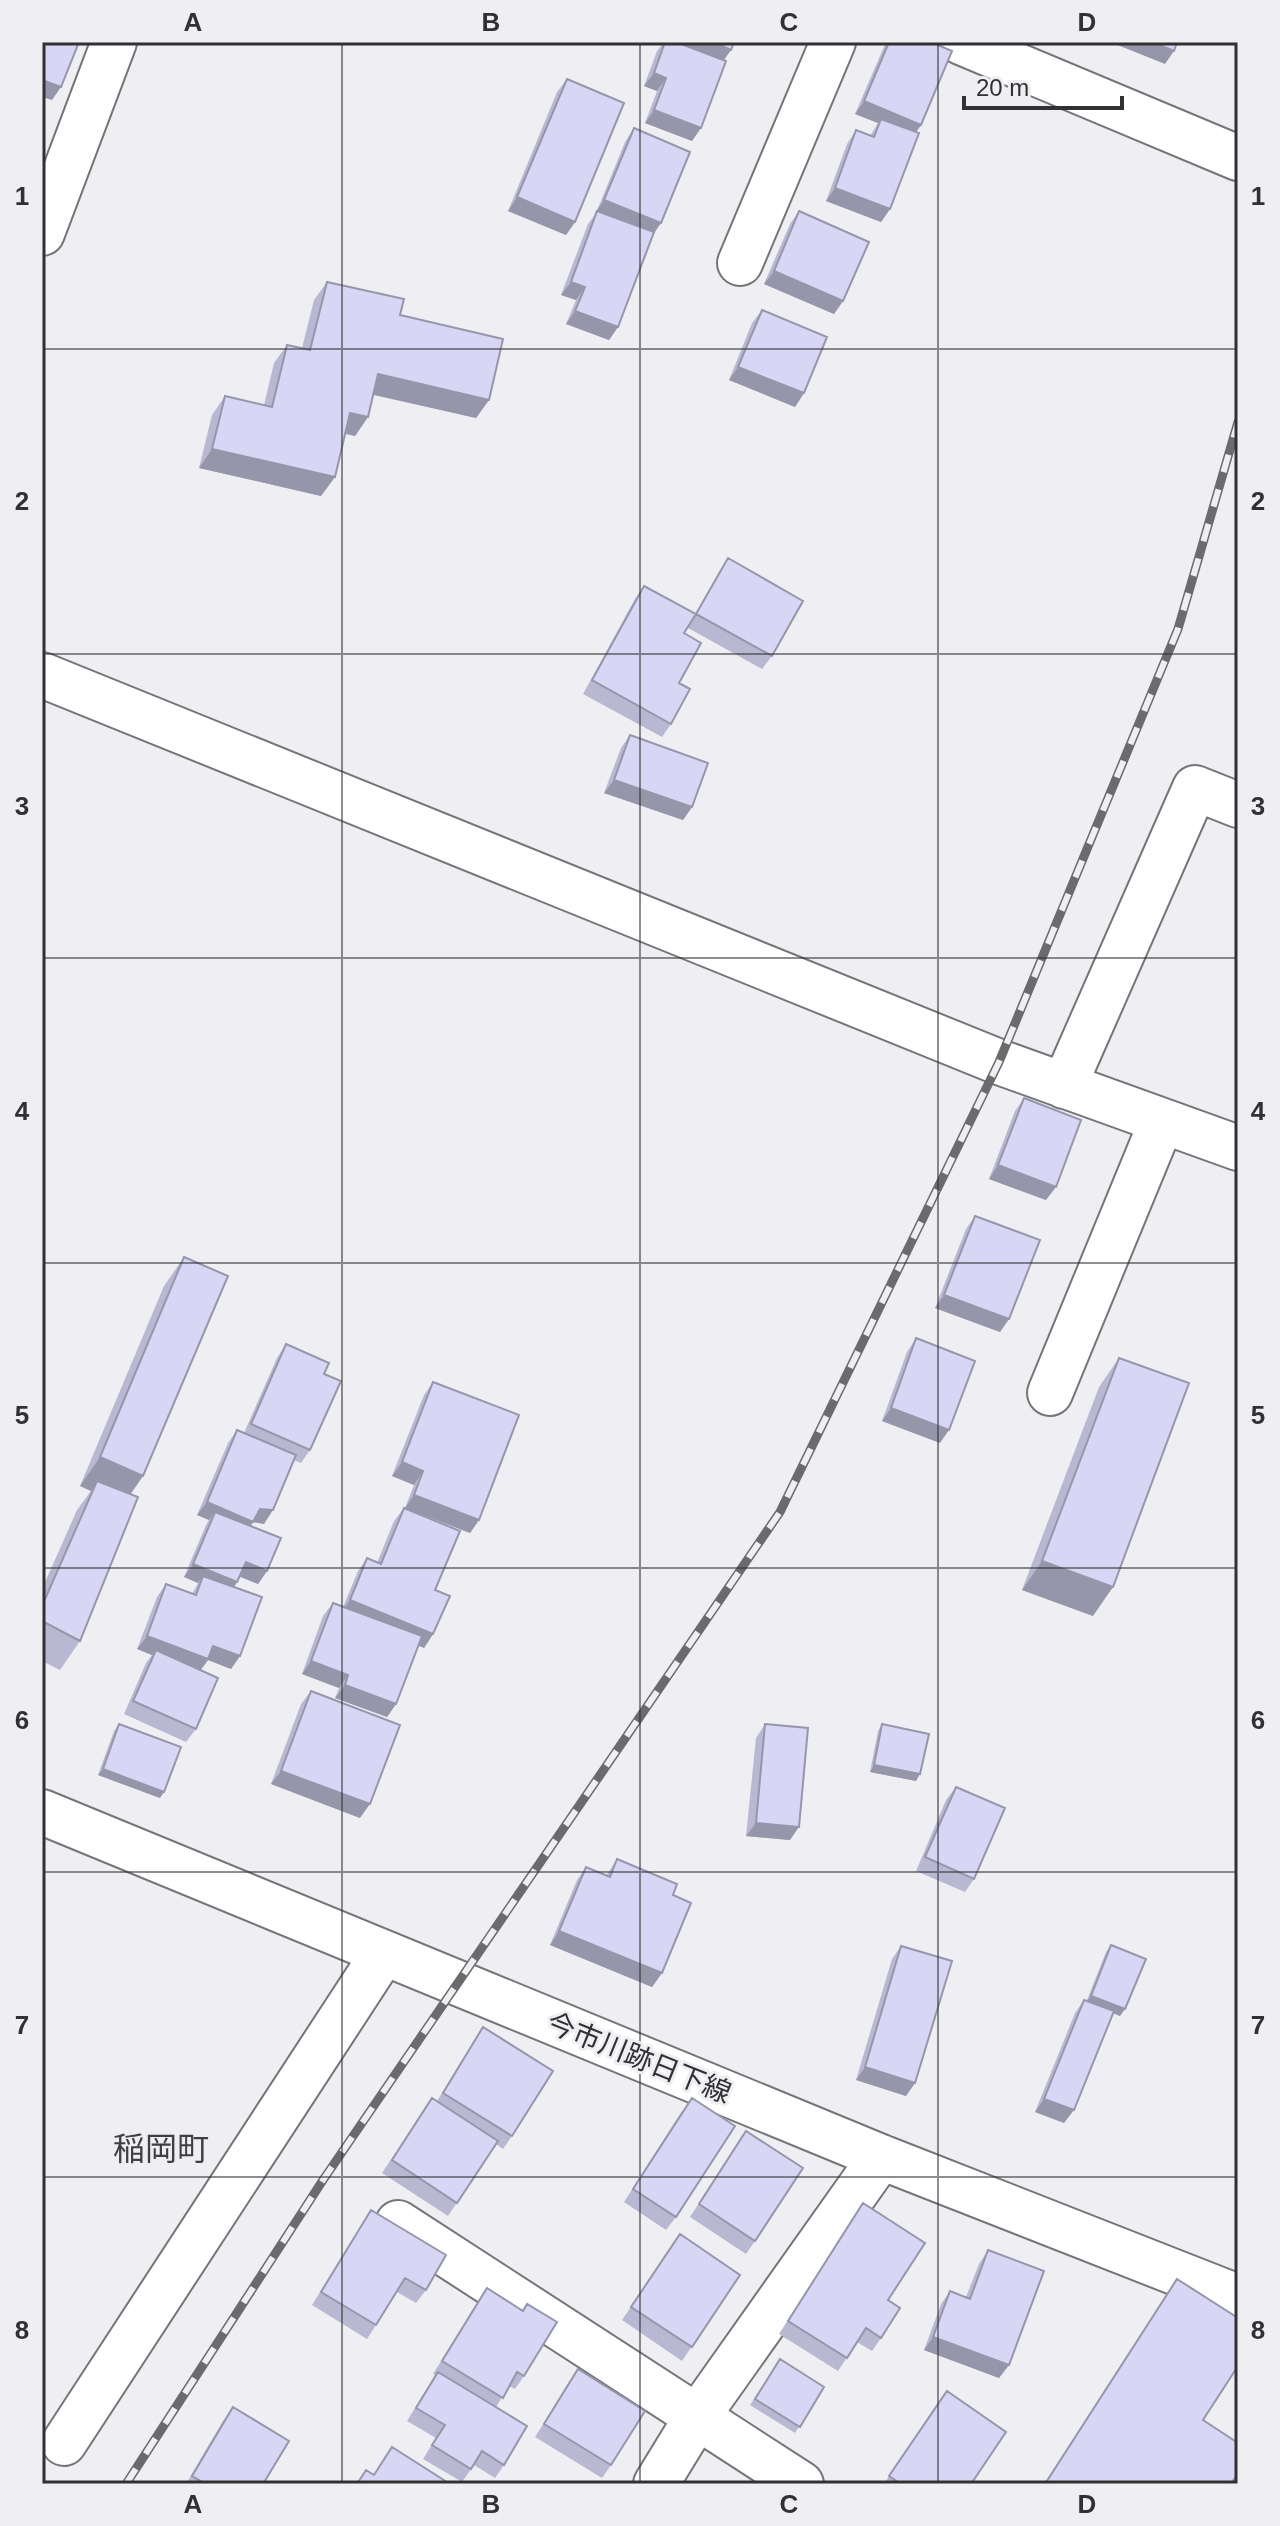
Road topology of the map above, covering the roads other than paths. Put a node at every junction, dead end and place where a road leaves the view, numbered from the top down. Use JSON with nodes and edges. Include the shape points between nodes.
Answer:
{"nodes":[{"id":1,"x":114,"y":42,"type":"edge"},
{"id":2,"x":833,"y":42,"type":"edge"},
{"id":3,"x":961,"y":42,"type":"edge"},
{"id":4,"x":1238,"y":158,"type":"edge"},
{"id":5,"x":42,"y":233,"type":"edge"},
{"id":6,"x":740,"y":263,"type":"dead end"},
{"id":7,"x":42,"y":675,"type":"edge"},
{"id":8,"x":1238,"y":805,"type":"edge"},
{"id":9,"x":1064,"y":1086,"type":"junction"},
{"id":10,"x":1162,"y":1121,"type":"junction"},
{"id":11,"x":1238,"y":1148,"type":"edge"},
{"id":12,"x":1050,"y":1393,"type":"dead end"},
{"id":13,"x":42,"y":1812,"type":"edge"},
{"id":14,"x":383,"y":1954,"type":"junction"},
{"id":15,"x":881,"y":2157,"type":"junction"},
{"id":16,"x":398,"y":2223,"type":"edge"},
{"id":17,"x":1238,"y":2297,"type":"edge"},
{"id":18,"x":697,"y":2417,"type":"junction"},
{"id":19,"x":64,"y":2443,"type":"dead end"},
{"id":20,"x":656,"y":2484,"type":"edge"},
{"id":21,"x":801,"y":2484,"type":"edge"}],
"edges":[{"from":1,"to":5,"type":"street"},
{"from":2,"to":6,"type":"street"},
{"from":3,"to":4,"type":"street"},
{"from":7,"to":9,"type":"street"},
{"from":8,"to":9,"type":"street","via":[[1195,788]]},
{"from":9,"to":10,"type":"street"},
{"from":10,"to":11,"type":"street"},
{"from":10,"to":12,"type":"street"},
{"from":13,"to":14,"type":"street","name":"今市川跡日下線"},
{"from":14,"to":15,"type":"street","name":"今市川跡日下線"},
{"from":14,"to":19,"type":"street"},
{"from":15,"to":17,"type":"street","name":"今市川跡日下線"},
{"from":15,"to":18,"type":"street"},
{"from":16,"to":18,"type":"street"},
{"from":18,"to":20,"type":"street"},
{"from":18,"to":21,"type":"street"}]}
